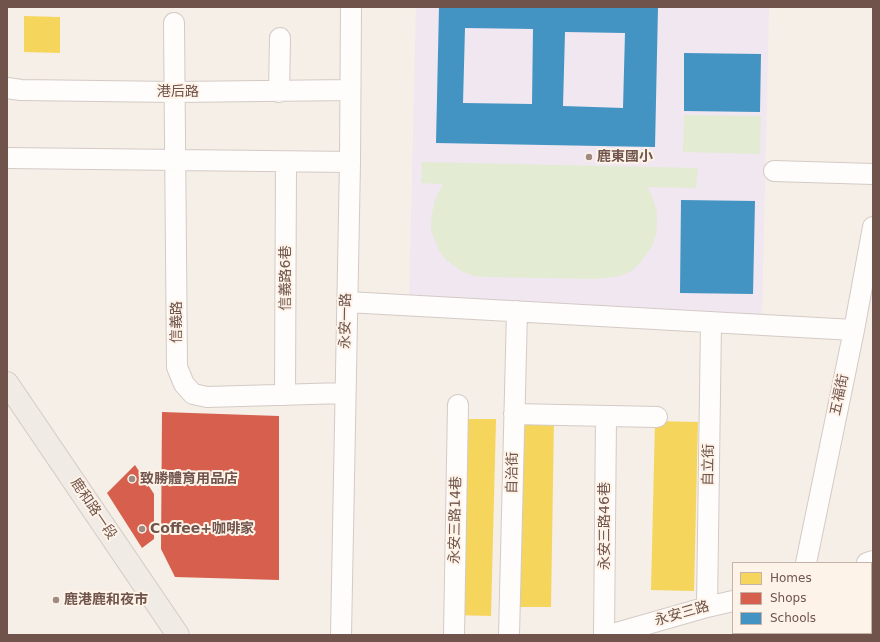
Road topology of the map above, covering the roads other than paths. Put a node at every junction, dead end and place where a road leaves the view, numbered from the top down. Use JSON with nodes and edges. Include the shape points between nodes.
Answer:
{"nodes":[{"id":1,"x":351,"y":7,"type":"edge"},
{"id":2,"x":174,"y":23,"type":"dead end"},
{"id":3,"x":280,"y":38,"type":"dead end"},
{"id":4,"x":7,"y":88,"type":"edge"},
{"id":5,"x":350,"y":90,"type":"junction"},
{"id":6,"x":175,"y":92,"type":"junction"},
{"id":7,"x":279,"y":92,"type":"junction"},
{"id":8,"x":7,"y":158,"type":"edge"},
{"id":9,"x":176,"y":160,"type":"junction"},
{"id":10,"x":286,"y":162,"type":"junction"},
{"id":11,"x":350,"y":162,"type":"junction"},
{"id":12,"x":774,"y":171,"type":"dead end"},
{"id":13,"x":873,"y":174,"type":"edge"},
{"id":14,"x":873,"y":227,"type":"edge"},
{"id":15,"x":347,"y":302,"type":"junction"},
{"id":16,"x":517,"y":311,"type":"junction"},
{"id":17,"x":711,"y":322,"type":"junction"},
{"id":18,"x":854,"y":330,"type":"junction"},
{"id":19,"x":7,"y":383,"type":"edge"},
{"id":20,"x":345,"y":393,"type":"junction"},
{"id":21,"x":286,"y":395,"type":"junction"},
{"id":22,"x":458,"y":405,"type":"dead end"},
{"id":23,"x":514,"y":414,"type":"junction"},
{"id":24,"x":606,"y":416,"type":"junction"},
{"id":25,"x":657,"y":418,"type":"dead end"},
{"id":26,"x":806,"y":562,"type":"edge"},
{"id":27,"x":732,"y":601,"type":"edge"},
{"id":28,"x":707,"y":607,"type":"junction"},
{"id":29,"x":178,"y":635,"type":"edge"},
{"id":30,"x":341,"y":635,"type":"edge"},
{"id":31,"x":454,"y":635,"type":"edge"},
{"id":32,"x":509,"y":635,"type":"edge"},
{"id":33,"x":604,"y":635,"type":"edge"},
{"id":34,"x":609,"y":635,"type":"edge"}],
"edges":[{"from":1,"to":5,"type":"street","name":"永安一路"},
{"from":2,"to":6,"type":"street","name":"信義路"},
{"from":3,"to":7,"type":"street"},
{"from":4,"to":6,"type":"street","name":"港后路"},
{"from":5,"to":7,"type":"street","name":"港后路"},
{"from":5,"to":11,"type":"street","name":"永安一路"},
{"from":6,"to":7,"type":"street","name":"港后路"},
{"from":6,"to":9,"type":"street","name":"信義路"},
{"from":8,"to":9,"type":"street"},
{"from":9,"to":10,"type":"street"},
{"from":9,"to":21,"type":"street","name":"信義路","via":[[177,367],[184,384],[193,394],[208,397]]},
{"from":10,"to":11,"type":"street"},
{"from":10,"to":21,"type":"street","name":"信義路6巷"},
{"from":11,"to":15,"type":"street","name":"永安一路"},
{"from":12,"to":13,"type":"street"},
{"from":14,"to":18,"type":"street","name":"五福街"},
{"from":15,"to":16,"type":"street"},
{"from":15,"to":20,"type":"street","name":"永安一路"},
{"from":16,"to":17,"type":"street"},
{"from":16,"to":23,"type":"street","name":"自治街"},
{"from":17,"to":18,"type":"street"},
{"from":17,"to":28,"type":"street","name":"自立街"},
{"from":18,"to":26,"type":"street","name":"五福街"},
{"from":19,"to":29,"type":"main road","name":"鹿和路一段"},
{"from":20,"to":21,"type":"street","name":"信義路"},
{"from":20,"to":30,"type":"street","name":"永安一路"},
{"from":22,"to":31,"type":"street","name":"永安三路14巷"},
{"from":23,"to":24,"type":"street"},
{"from":23,"to":32,"type":"street","name":"自治街"},
{"from":24,"to":25,"type":"street"},
{"from":24,"to":33,"type":"street","name":"永安三路46巷"},
{"from":27,"to":28,"type":"street","name":"永安三路"},
{"from":28,"to":34,"type":"street","name":"永安三路"}]}
